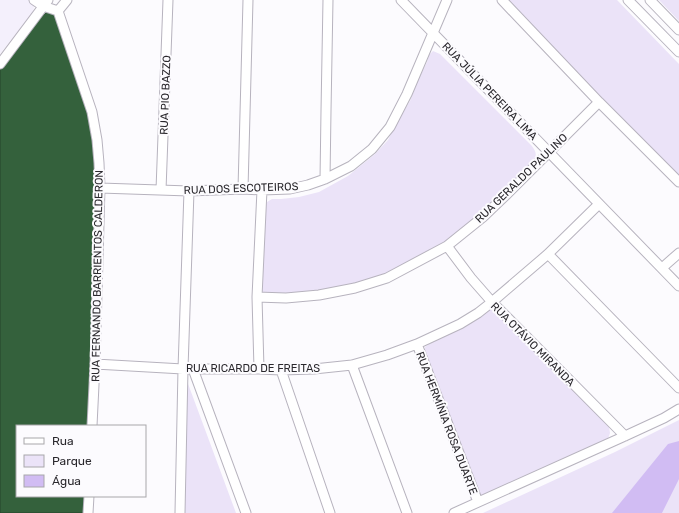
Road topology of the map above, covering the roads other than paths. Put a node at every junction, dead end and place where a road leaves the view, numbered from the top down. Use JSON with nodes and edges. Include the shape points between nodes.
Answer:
{"nodes":[{"id":1,"x":34,"y":0,"type":"edge"},
{"id":2,"x":67,"y":0,"type":"edge"},
{"id":3,"x":168,"y":0,"type":"edge"},
{"id":4,"x":248,"y":0,"type":"edge"},
{"id":5,"x":328,"y":0,"type":"edge"},
{"id":6,"x":401,"y":0,"type":"edge"},
{"id":7,"x":447,"y":0,"type":"edge"},
{"id":8,"x":502,"y":0,"type":"edge"},
{"id":9,"x":628,"y":0,"type":"edge"},
{"id":10,"x":650,"y":0,"type":"edge"},
{"id":11,"x":46,"y":3,"type":"edge"},
{"id":12,"x":58,"y":11,"type":"junction"},
{"id":13,"x":679,"y":30,"type":"edge"},
{"id":14,"x":433,"y":33,"type":"junction"},
{"id":15,"x":679,"y":52,"type":"edge"},
{"id":16,"x":0,"y":64,"type":"edge"},
{"id":17,"x":600,"y":102,"type":"junction"},
{"id":18,"x":549,"y":152,"type":"junction"},
{"id":19,"x":325,"y":179,"type":"junction"},
{"id":20,"x":679,"y":182,"type":"edge"},
{"id":21,"x":100,"y":188,"type":"junction"},
{"id":22,"x":243,"y":189,"type":"junction"},
{"id":23,"x":161,"y":190,"type":"junction"},
{"id":24,"x":262,"y":190,"type":"junction"},
{"id":25,"x":189,"y":191,"type":"junction"},
{"id":26,"x":599,"y":204,"type":"junction"},
{"id":27,"x":447,"y":246,"type":"junction"},
{"id":28,"x":679,"y":253,"type":"edge"},
{"id":29,"x":548,"y":254,"type":"junction"},
{"id":30,"x":662,"y":268,"type":"junction"},
{"id":31,"x":679,"y":286,"type":"edge"},
{"id":32,"x":257,"y":298,"type":"junction"},
{"id":33,"x":492,"y":302,"type":"junction"},
{"id":34,"x":417,"y":344,"type":"junction"},
{"id":35,"x":95,"y":364,"type":"junction"},
{"id":36,"x":352,"y":364,"type":"junction"},
{"id":37,"x":183,"y":369,"type":"junction"},
{"id":38,"x":193,"y":369,"type":"junction"},
{"id":39,"x":259,"y":369,"type":"junction"},
{"id":40,"x":281,"y":370,"type":"junction"},
{"id":41,"x":679,"y":388,"type":"edge"},
{"id":42,"x":679,"y":409,"type":"edge"},
{"id":43,"x":92,"y":425,"type":"edge"},
{"id":44,"x":625,"y":436,"type":"junction"},
{"id":45,"x":88,"y":497,"type":"edge"},
{"id":46,"x":478,"y":502,"type":"junction"},
{"id":47,"x":88,"y":513,"type":"edge"},
{"id":48,"x":180,"y":513,"type":"edge"},
{"id":49,"x":246,"y":513,"type":"edge"},
{"id":50,"x":330,"y":513,"type":"edge"},
{"id":51,"x":407,"y":513,"type":"edge"},
{"id":52,"x":454,"y":513,"type":"edge"}],
"edges":[{"from":1,"to":11,"type":"street"},
{"from":2,"to":12,"type":"street"},
{"from":3,"to":23,"type":"street","name":"RUA PIO BAZZO"},
{"from":4,"to":22,"type":"street"},
{"from":5,"to":19,"type":"street"},
{"from":6,"to":14,"type":"street","name":"RUA JÚLIA PEREIRA LIMA"},
{"from":7,"to":14,"type":"street","name":"RUA DOS ESCOTEIROS"},
{"from":8,"to":17,"type":"street"},
{"from":9,"to":15,"type":"street"},
{"from":10,"to":13,"type":"street"},
{"from":11,"to":12,"type":"street"},
{"from":11,"to":16,"type":"street"},
{"from":12,"to":21,"type":"street","name":"RUA FERNANDO BARRIENTOS CALDERON","via":[[92,112],[100,164]]},
{"from":14,"to":18,"type":"street","name":"RUA JÚLIA PEREIRA LIMA"},
{"from":14,"to":19,"type":"street","name":"RUA DOS ESCOTEIROS","via":[[408,94],[390,127],[372,149],[351,166]]},
{"from":17,"to":18,"type":"street","name":"RUA GERALDO PAULINO"},
{"from":17,"to":20,"type":"street"},
{"from":18,"to":26,"type":"street","name":"RUA JÚLIA PEREIRA LIMA"},
{"from":18,"to":27,"type":"street","name":"RUA GERALDO PAULINO","via":[[507,194]]},
{"from":19,"to":24,"type":"street","name":"RUA DOS ESCOTEIROS","via":[[290,189]]},
{"from":21,"to":23,"type":"street","name":"RUA DOS ESCOTEIROS"},
{"from":21,"to":35,"type":"street","name":"RUA FERNANDO BARRIENTOS CALDERON"},
{"from":22,"to":24,"type":"street","name":"RUA DOS ESCOTEIROS"},
{"from":22,"to":25,"type":"street","name":"RUA DOS ESCOTEIROS"},
{"from":23,"to":25,"type":"street","name":"RUA DOS ESCOTEIROS"},
{"from":24,"to":32,"type":"street"},
{"from":25,"to":37,"type":"street"},
{"from":26,"to":29,"type":"street","name":"RUA RICARDO DE FREITAS"},
{"from":26,"to":30,"type":"street","name":"RUA JÚLIA PEREIRA LIMA"},
{"from":27,"to":32,"type":"street","name":"RUA GERALDO PAULINO","via":[[388,278],[354,288],[319,295]]},
{"from":27,"to":33,"type":"street","name":"RUA OTÁVIO MIRANDA"},
{"from":28,"to":30,"type":"street"},
{"from":29,"to":33,"type":"street","name":"RUA RICARDO DE FREITAS"},
{"from":29,"to":41,"type":"street"},
{"from":30,"to":31,"type":"street","name":"RUA JÚLIA PEREIRA LIMA"},
{"from":32,"to":39,"type":"street"},
{"from":33,"to":34,"type":"street","name":"RUA RICARDO DE FREITAS","via":[[460,324]]},
{"from":33,"to":44,"type":"street","name":"RUA OTÁVIO MIRANDA"},
{"from":34,"to":36,"type":"street","name":"RUA RICARDO DE FREITAS"},
{"from":34,"to":46,"type":"street","name":"RUA HERMÍNIA ROSA DUARTE"},
{"from":35,"to":37,"type":"street","name":"RUA RICARDO DE FREITAS"},
{"from":35,"to":43,"type":"street","name":"RUA FERNANDO BARRIENTOS CALDERON"},
{"from":36,"to":40,"type":"street","name":"RUA RICARDO DE FREITAS"},
{"from":36,"to":51,"type":"street"},
{"from":37,"to":38,"type":"street","name":"RUA RICARDO DE FREITAS"},
{"from":37,"to":48,"type":"street"},
{"from":38,"to":39,"type":"street","name":"RUA RICARDO DE FREITAS"},
{"from":38,"to":49,"type":"street"},
{"from":39,"to":40,"type":"street","name":"RUA RICARDO DE FREITAS"},
{"from":40,"to":50,"type":"street"},
{"from":42,"to":44,"type":"street"},
{"from":44,"to":46,"type":"street"},
{"from":45,"to":47,"type":"street"},
{"from":46,"to":52,"type":"street"}]}
